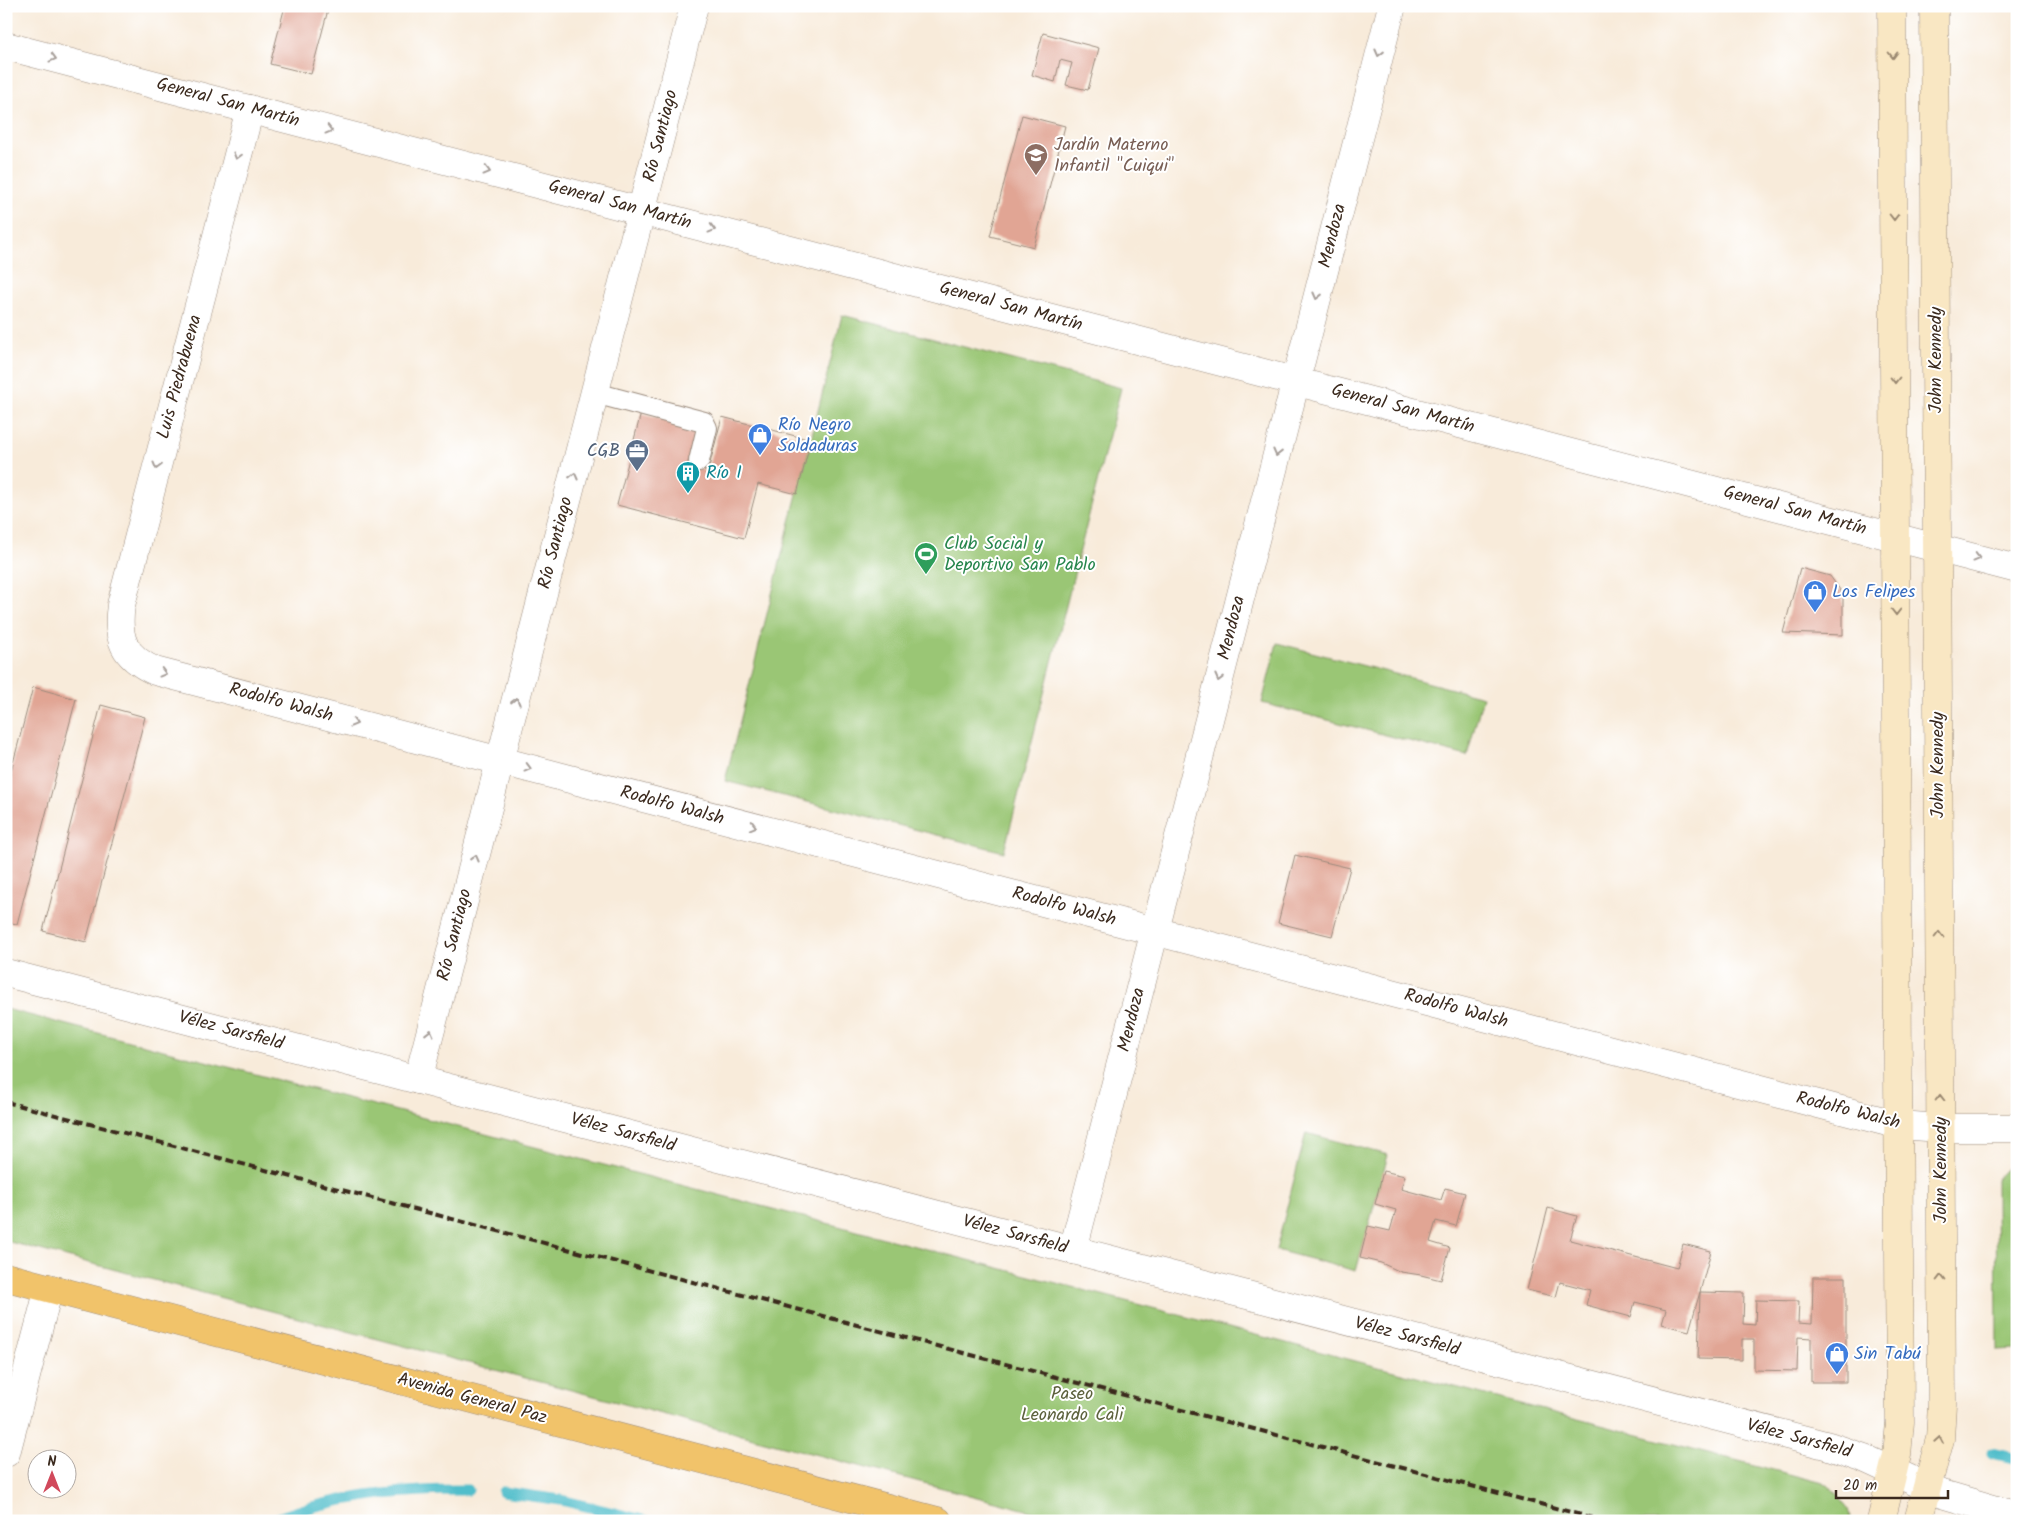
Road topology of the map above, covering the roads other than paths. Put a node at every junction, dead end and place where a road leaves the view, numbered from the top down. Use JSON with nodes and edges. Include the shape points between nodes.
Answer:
{"nodes":[{"id":1,"x":694,"y":6,"type":"edge"},
{"id":2,"x":1392,"y":6,"type":"edge"},
{"id":3,"x":1892,"y":6,"type":"edge"},
{"id":4,"x":1934,"y":6,"type":"edge"},
{"id":5,"x":6,"y":46,"type":"edge"},
{"id":6,"x":250,"y":109,"type":"junction"},
{"id":7,"x":642,"y":211,"type":"junction"},
{"id":8,"x":1296,"y":381,"type":"junction"},
{"id":9,"x":595,"y":393,"type":"junction"},
{"id":10,"x":699,"y":461,"type":"dead end"},
{"id":11,"x":1895,"y":538,"type":"junction"},
{"id":12,"x":1937,"y":548,"type":"junction"},
{"id":13,"x":2017,"y":569,"type":"edge"},
{"id":14,"x":124,"y":646,"type":"joint"},
{"id":15,"x":500,"y":761,"type":"junction"},
{"id":16,"x":1155,"y":931,"type":"junction"},
{"id":17,"x":6,"y":973,"type":"edge"},
{"id":18,"x":418,"y":1080,"type":"junction"},
{"id":19,"x":1899,"y":1125,"type":"junction"},
{"id":20,"x":1941,"y":1128,"type":"junction"},
{"id":21,"x":2017,"y":1128,"type":"edge"},
{"id":22,"x":1072,"y":1250,"type":"junction"},
{"id":23,"x":6,"y":1276,"type":"edge"},
{"id":24,"x":49,"y":1288,"type":"junction"},
{"id":25,"x":6,"y":1454,"type":"edge"},
{"id":26,"x":1894,"y":1471,"type":"junction"},
{"id":27,"x":1927,"y":1487,"type":"junction"},
{"id":28,"x":2017,"y":1516,"type":"edge"},
{"id":29,"x":938,"y":1521,"type":"edge"},
{"id":30,"x":1881,"y":1521,"type":"edge"},
{"id":31,"x":1918,"y":1521,"type":"edge"}],
"edges":[{"from":1,"to":7,"type":"street","name":"Río Santiago"},
{"from":2,"to":8,"type":"street","name":"Mendoza","one_way":true},
{"from":3,"to":11,"type":"main road","one_way":true},
{"from":4,"to":12,"type":"main road","name":"John Kennedy"},
{"from":5,"to":6,"type":"street","name":"General San Martín","one_way":true},
{"from":6,"to":7,"type":"street","name":"General San Martín","one_way":true},
{"from":6,"to":14,"type":"street","name":"Luis Piedrabuena","one_way":true,"via":[[121,605],[120,632]]},
{"from":7,"to":8,"type":"street","name":"General San Martín","one_way":true},
{"from":7,"to":9,"type":"street","name":"Río Santiago"},
{"from":8,"to":11,"type":"street","name":"General San Martín"},
{"from":8,"to":16,"type":"street","name":"Mendoza","one_way":true},
{"from":9,"to":10,"type":"lane","via":[[704,422],[707,428]]},
{"from":15,"to":9,"type":"street","name":"Río Santiago","one_way":true},
{"from":11,"to":12,"type":"street","name":"General San Martín"},
{"from":11,"to":19,"type":"main road","one_way":true},
{"from":12,"to":13,"type":"street","name":"General San Martín","one_way":true},
{"from":20,"to":12,"type":"main road","name":"John Kennedy","one_way":true},
{"from":14,"to":15,"type":"street","name":"Rodolfo Walsh","one_way":true,"via":[[132,657],[155,671]]},
{"from":15,"to":16,"type":"street","name":"Rodolfo Walsh","one_way":true},
{"from":18,"to":15,"type":"street","name":"Río Santiago","one_way":true},
{"from":16,"to":19,"type":"street","name":"Rodolfo Walsh"},
{"from":16,"to":22,"type":"street","name":"Mendoza"},
{"from":17,"to":18,"type":"street","name":"Vélez Sarsfield"},
{"from":18,"to":22,"type":"street","name":"Vélez Sarsfield"},
{"from":19,"to":20,"type":"street","name":"Rodolfo Walsh"},
{"from":19,"to":26,"type":"main road","via":[[1900,1422]]},
{"from":20,"to":21,"type":"street","name":"Rodolfo Walsh"},
{"from":27,"to":20,"type":"main road","name":"John Kennedy","one_way":true,"via":[[1942,1422]]},
{"from":22,"to":26,"type":"street","name":"Vélez Sarsfield","via":[[1829,1446]]},
{"from":23,"to":24,"type":"main road","name":"Avenida General Paz"},
{"from":24,"to":25,"type":"street"},
{"from":24,"to":29,"type":"main road","name":"Avenida General Paz"},
{"from":26,"to":27,"type":"street","name":"Vélez Sarsfield"},
{"from":26,"to":30,"type":"main road"},
{"from":27,"to":28,"type":"street","name":"Vélez Sarsfield","via":[[1971,1504]]},
{"from":27,"to":31,"type":"main road","name":"John Kennedy"}]}
